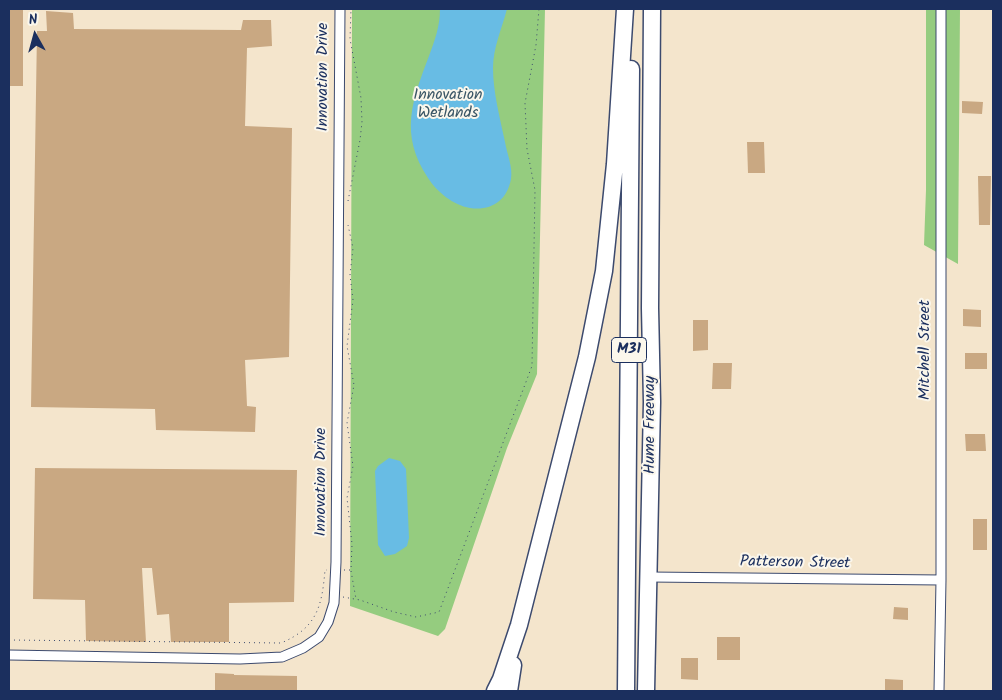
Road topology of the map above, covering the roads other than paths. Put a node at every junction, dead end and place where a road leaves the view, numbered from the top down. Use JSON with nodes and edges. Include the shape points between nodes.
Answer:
{"nodes":[{"id":1,"x":340,"y":9,"type":"edge"},
{"id":2,"x":625,"y":9,"type":"edge"},
{"id":3,"x":632,"y":9,"type":"edge"},
{"id":4,"x":652,"y":9,"type":"edge"},
{"id":5,"x":941,"y":9,"type":"edge"},
{"id":6,"x":648,"y":577,"type":"junction"},
{"id":7,"x":941,"y":580,"type":"junction"},
{"id":8,"x":519,"y":625,"type":"junction"},
{"id":9,"x":9,"y":655,"type":"edge"},
{"id":10,"x":495,"y":691,"type":"edge"},
{"id":11,"x":509,"y":691,"type":"edge"},
{"id":12,"x":626,"y":691,"type":"edge"},
{"id":13,"x":646,"y":691,"type":"edge"},
{"id":14,"x":939,"y":691,"type":"edge"}],
"edges":[{"from":1,"to":9,"type":"street","name":"Innovation Drive","via":[[336,552],[335,596],[328,622],[319,637],[282,657]]},
{"from":2,"to":8,"type":"highway","via":[[604,271],[587,357]]},
{"from":3,"to":12,"type":"highway","name":"Hume Freeway","number":"M31"},
{"from":4,"to":6,"type":"highway","name":"Hume Freeway","number":"M31","via":[[652,402]]},
{"from":5,"to":7,"type":"street","name":"Mitchell Street"},
{"from":6,"to":7,"type":"street","name":"Patterson Street"},
{"from":6,"to":13,"type":"highway","name":"Hume Freeway","number":"M31"},
{"from":7,"to":14,"type":"street","name":"Mitchell Street"},
{"from":8,"to":10,"type":"highway"},
{"from":8,"to":11,"type":"highway"}]}
